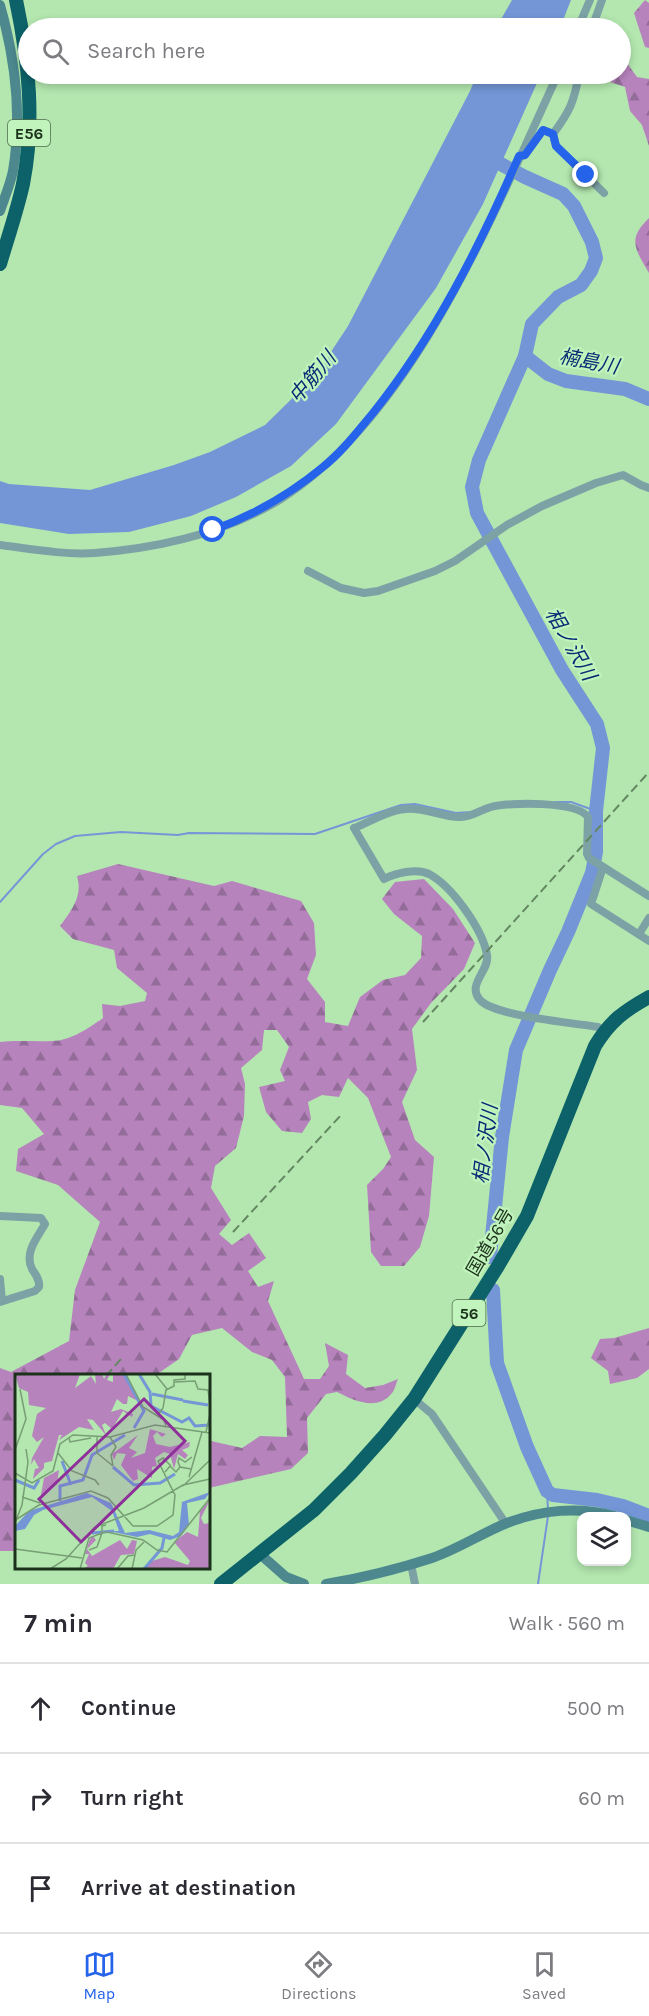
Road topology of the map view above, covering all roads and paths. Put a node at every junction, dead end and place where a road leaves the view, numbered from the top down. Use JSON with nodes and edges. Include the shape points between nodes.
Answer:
{"nodes":[{"id":1,"x":16,"y":0,"type":"edge"},
{"id":2,"x":590,"y":0,"type":"edge"},
{"id":3,"x":602,"y":0,"type":"edge"},
{"id":4,"x":0,"y":5,"type":"edge"},
{"id":5,"x":19,"y":18,"type":"edge"},
{"id":6,"x":582,"y":18,"type":"edge"},
{"id":7,"x":595,"y":18,"type":"edge"},
{"id":8,"x":28,"y":84,"type":"edge"},
{"id":9,"x":553,"y":84,"type":"edge"},
{"id":10,"x":577,"y":84,"type":"edge"},
{"id":11,"x":553,"y":134,"type":"junction"},
{"id":12,"x":519,"y":156,"type":"junction"},
{"id":13,"x":604,"y":194,"type":"dead end"},
{"id":14,"x":0,"y":212,"type":"edge"},
{"id":15,"x":0,"y":264,"type":"edge"},
{"id":16,"x":649,"y":488,"type":"edge"},
{"id":17,"x":0,"y":545,"type":"edge"},
{"id":18,"x":308,"y":571,"type":"dead end"},
{"id":19,"x":602,"y":866,"type":"junction"},
{"id":20,"x":649,"y":896,"type":"edge"},
{"id":21,"x":649,"y":918,"type":"edge"},
{"id":22,"x":639,"y":934,"type":"junction"},
{"id":23,"x":649,"y":941,"type":"edge"},
{"id":24,"x":649,"y":997,"type":"edge"},
{"id":25,"x":604,"y":1031,"type":"junction"},
{"id":26,"x":0,"y":1216,"type":"edge"},
{"id":27,"x":0,"y":1279,"type":"edge"},
{"id":28,"x":1,"y":1302,"type":"edge"},
{"id":29,"x":414,"y":1398,"type":"junction"},
{"id":30,"x":595,"y":1512,"type":"edge"},
{"id":31,"x":631,"y":1521,"type":"edge"},
{"id":32,"x":506,"y":1524,"type":"junction"},
{"id":33,"x":649,"y":1527,"type":"edge"},
{"id":34,"x":260,"y":1554,"type":"junction"},
{"id":35,"x":411,"y":1564,"type":"junction"},
{"id":36,"x":221,"y":1584,"type":"edge"},
{"id":37,"x":304,"y":1584,"type":"edge"},
{"id":38,"x":326,"y":1584,"type":"edge"},
{"id":39,"x":415,"y":1584,"type":"edge"}],
"edges":[{"from":1,"to":5,"type":"highway","number":"E56"},
{"from":2,"to":6,"type":"street"},
{"from":3,"to":7,"type":"street"},
{"from":4,"to":14,"type":"street","via":[[13,69],[16,121],[13,173]]},
{"from":8,"to":15,"type":"highway","number":"E56","via":[[28,148]]},
{"from":9,"to":12,"type":"street"},
{"from":10,"to":11,"type":"street","via":[[568,113]]},
{"from":11,"to":12,"type":"street","via":[[543,130],[525,155]]},
{"from":11,"to":13,"type":"street","via":[[556,146]]},
{"from":12,"to":17,"type":"street","via":[[462,274],[392,390],[324,466],[282,498],[213,530],[140,548],[93,553]]},
{"from":16,"to":18,"type":"street","via":[[623,475],[596,483],[542,506],[435,571],[371,592],[341,588]]},
{"from":19,"to":20,"type":"street"},
{"from":19,"to":22,"type":"street","via":[[591,904]]},
{"from":19,"to":25,"type":"street","via":[[587,854],[586,813],[560,805],[491,807],[459,818],[406,808],[354,828],[384,879],[395,874],[427,873],[463,908],[484,943],[488,958],[475,988],[479,999],[503,1012]]},
{"from":21,"to":22,"type":"street"},
{"from":22,"to":23,"type":"street"},
{"from":24,"to":25,"type":"highway","name":"国道56号","number":"56","via":[[623,1012]]},
{"from":25,"to":29,"type":"highway","name":"国道56号","number":"56","via":[[526,1216]]},
{"from":26,"to":28,"type":"street","via":[[41,1218],[45,1224],[29,1256],[39,1287]]},
{"from":27,"to":28,"type":"street"},
{"from":29,"to":32,"type":"street","via":[[432,1414]]},
{"from":29,"to":34,"type":"highway","name":"国道56号","number":"56","via":[[351,1473],[314,1510]]},
{"from":30,"to":32,"type":"street","via":[[550,1511]]},
{"from":31,"to":33,"type":"street"},
{"from":32,"to":35,"type":"street"},
{"from":34,"to":36,"type":"highway","name":"国道56号","number":"56"},
{"from":34,"to":37,"type":"street","via":[[286,1577]]},
{"from":35,"to":38,"type":"street"},
{"from":35,"to":39,"type":"street"}]}
